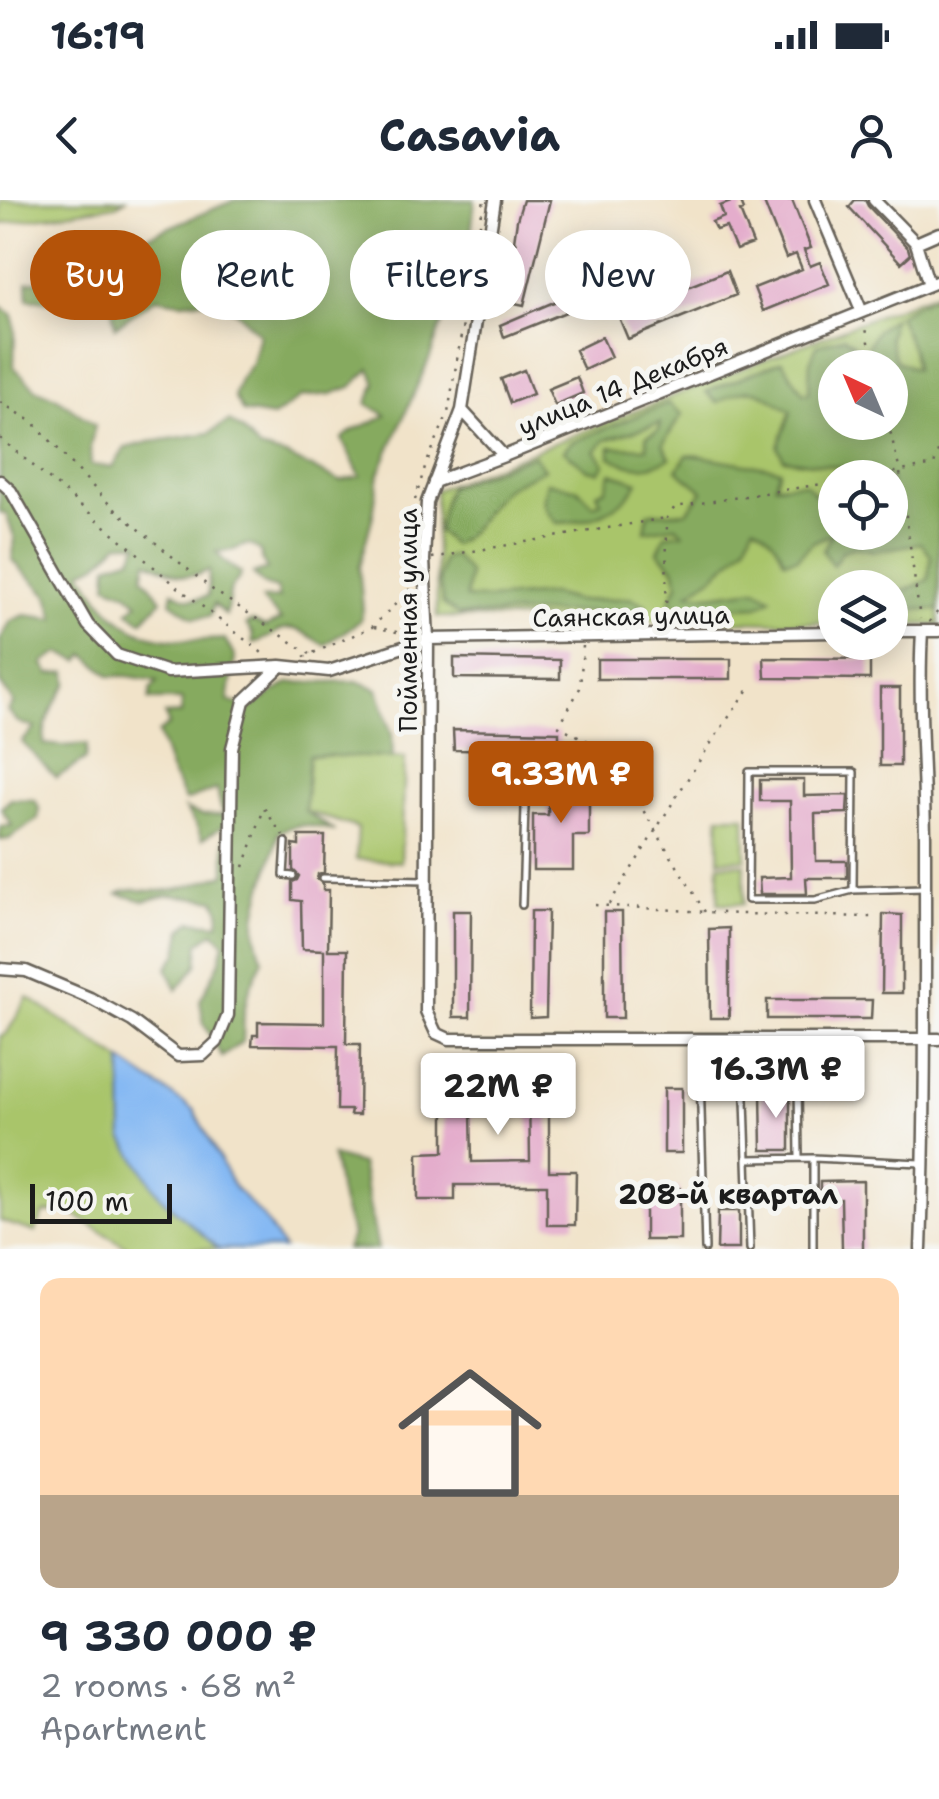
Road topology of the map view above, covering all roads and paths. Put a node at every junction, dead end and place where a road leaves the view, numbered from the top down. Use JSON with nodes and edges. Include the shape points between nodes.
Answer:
{"nodes":[{"id":1,"x":484,"y":200,"type":"edge"},
{"id":2,"x":495,"y":200,"type":"edge"},
{"id":3,"x":829,"y":200,"type":"edge"},
{"id":4,"x":874,"y":200,"type":"edge"},
{"id":5,"x":816,"y":203,"type":"edge"},
{"id":6,"x":939,"y":233,"type":"edge"},
{"id":7,"x":916,"y":243,"type":"junction"},
{"id":8,"x":934,"y":283,"type":"edge"},
{"id":9,"x":862,"y":312,"type":"junction"},
{"id":10,"x":872,"y":350,"type":"edge"},
{"id":11,"x":0,"y":402,"type":"edge"},
{"id":12,"x":462,"y":410,"type":"junction"},
{"id":13,"x":0,"y":438,"type":"edge"},
{"id":14,"x":939,"y":448,"type":"edge"},
{"id":15,"x":504,"y":456,"type":"junction"},
{"id":16,"x":908,"y":470,"type":"edge"},
{"id":17,"x":0,"y":480,"type":"edge"},
{"id":18,"x":434,"y":482,"type":"junction"},
{"id":19,"x":818,"y":485,"type":"edge"},
{"id":20,"x":415,"y":500,"type":"dead end"},
{"id":21,"x":667,"y":518,"type":"junction"},
{"id":22,"x":908,"y":529,"type":"edge"},
{"id":23,"x":424,"y":560,"type":"junction"},
{"id":24,"x":424,"y":576,"type":"junction"},
{"id":25,"x":372,"y":627,"type":"junction"},
{"id":26,"x":908,"y":630,"type":"edge"},
{"id":27,"x":922,"y":630,"type":"junction"},
{"id":28,"x":939,"y":631,"type":"edge"},
{"id":29,"x":818,"y":632,"type":"edge"},
{"id":30,"x":409,"y":634,"type":"dead end"},
{"id":31,"x":666,"y":636,"type":"junction"},
{"id":32,"x":428,"y":638,"type":"junction"},
{"id":33,"x":583,"y":646,"type":"dead end"},
{"id":34,"x":311,"y":654,"type":"junction"},
{"id":35,"x":281,"y":666,"type":"junction"},
{"id":36,"x":750,"y":688,"type":"dead end"},
{"id":37,"x":525,"y":806,"type":"dead end"},
{"id":38,"x":656,"y":832,"type":"junction"},
{"id":39,"x":931,"y":839,"type":"edge"},
{"id":40,"x":286,"y":842,"type":"joint"},
{"id":41,"x":240,"y":856,"type":"dead end"},
{"id":42,"x":292,"y":876,"type":"dead end"},
{"id":43,"x":323,"y":878,"type":"dead end"},
{"id":44,"x":426,"y":880,"type":"junction"},
{"id":45,"x":924,"y":888,"type":"junction"},
{"id":46,"x":853,"y":890,"type":"junction"},
{"id":47,"x":522,"y":905,"type":"dead end"},
{"id":48,"x":595,"y":905,"type":"dead end"},
{"id":49,"x":608,"y":906,"type":"junction"},
{"id":50,"x":705,"y":912,"type":"junction"},
{"id":51,"x":874,"y":917,"type":"dead end"},
{"id":52,"x":0,"y":969,"type":"edge"},
{"id":53,"x":924,"y":1039,"type":"junction"},
{"id":54,"x":939,"y":1039,"type":"edge"},
{"id":55,"x":699,"y":1040,"type":"junction"},
{"id":56,"x":743,"y":1040,"type":"junction"},
{"id":57,"x":746,"y":1083,"type":"junction"},
{"id":58,"x":799,"y":1158,"type":"junction"},
{"id":59,"x":814,"y":1158,"type":"junction"},
{"id":60,"x":748,"y":1159,"type":"junction"},
{"id":61,"x":924,"y":1163,"type":"junction"},
{"id":62,"x":705,"y":1249,"type":"edge"},
{"id":63,"x":750,"y":1249,"type":"edge"},
{"id":64,"x":813,"y":1249,"type":"edge"},
{"id":65,"x":921,"y":1249,"type":"edge"}],
"edges":[{"from":1,"to":20,"type":"path","via":[[448,413]]},
{"from":2,"to":12,"type":"street","name":"Пойменная улица"},
{"from":3,"to":5,"type":"street"},
{"from":4,"to":7,"type":"street"},
{"from":5,"to":9,"type":"street"},
{"from":6,"to":7,"type":"street"},
{"from":7,"to":8,"type":"street"},
{"from":8,"to":9,"type":"street","name":"улица 14 Декабря"},
{"from":9,"to":10,"type":"path"},
{"from":9,"to":15,"type":"street","name":"улица 14 Декабря"},
{"from":11,"to":34,"type":"path","via":[[33,422],[111,506],[213,590]]},
{"from":12,"to":15,"type":"street"},
{"from":12,"to":18,"type":"street","name":"Пойменная улица"},
{"from":13,"to":35,"type":"path"},
{"from":14,"to":16,"type":"path","via":[[934,465]]},
{"from":15,"to":18,"type":"street","name":"улица 14 Декабря"},
{"from":17,"to":35,"type":"street","name":"Саянская улица","via":[[88,625],[117,655],[168,672]]},
{"from":18,"to":23,"type":"street","name":"Пойменная улица"},
{"from":19,"to":21,"type":"path","via":[[675,507]]},
{"from":21,"to":23,"type":"path"},
{"from":21,"to":31,"type":"path"},
{"from":22,"to":27,"type":"path"},
{"from":23,"to":24,"type":"street","name":"Пойменная улица"},
{"from":24,"to":25,"type":"path"},
{"from":24,"to":32,"type":"street","name":"Пойменная улица"},
{"from":25,"to":30,"type":"path"},
{"from":25,"to":34,"type":"path"},
{"from":26,"to":27,"type":"street"},
{"from":27,"to":28,"type":"street"},
{"from":27,"to":39,"type":"street"},
{"from":29,"to":31,"type":"street","name":"Саянская улица"},
{"from":31,"to":32,"type":"street","name":"Саянская улица"},
{"from":32,"to":35,"type":"street","name":"Саянская улица","via":[[329,671]]},
{"from":32,"to":44,"type":"street","name":"Пойменная улица"},
{"from":33,"to":38,"type":"path","via":[[580,688],[559,726],[608,751]]},
{"from":34,"to":35,"type":"path"},
{"from":35,"to":52,"type":"street","via":[[244,701],[232,748],[228,1016],[217,1042],[203,1055],[178,1056],[90,998],[26,971]]},
{"from":36,"to":38,"type":"path"},
{"from":37,"to":47,"type":"lane"},
{"from":38,"to":49,"type":"path"},
{"from":38,"to":50,"type":"path"},
{"from":39,"to":45,"type":"street"},
{"from":40,"to":41,"type":"path","via":[[264,808],[244,867]]},
{"from":40,"to":42,"type":"lane","via":[[284,875]]},
{"from":43,"to":44,"type":"lane"},
{"from":44,"to":55,"type":"street","name":"Пойменная улица","via":[[426,1011],[436,1033],[449,1040]]},
{"from":45,"to":46,"type":"lane"},
{"from":45,"to":53,"type":"street"},
{"from":46,"to":46,"type":"lane","via":[[814,900],[748,900],[749,772],[854,772]]},
{"from":48,"to":49,"type":"path"},
{"from":49,"to":50,"type":"path"},
{"from":50,"to":51,"type":"path"},
{"from":53,"to":54,"type":"street"},
{"from":53,"to":56,"type":"street"},
{"from":53,"to":61,"type":"street"},
{"from":55,"to":56,"type":"street"},
{"from":55,"to":62,"type":"lane"},
{"from":56,"to":57,"type":"lane"},
{"from":57,"to":58,"type":"lane","via":[[798,1083]]},
{"from":57,"to":60,"type":"lane"},
{"from":58,"to":59,"type":"lane"},
{"from":58,"to":60,"type":"lane"},
{"from":59,"to":61,"type":"lane"},
{"from":59,"to":64,"type":"lane"},
{"from":60,"to":63,"type":"lane"},
{"from":61,"to":65,"type":"street"}]}
